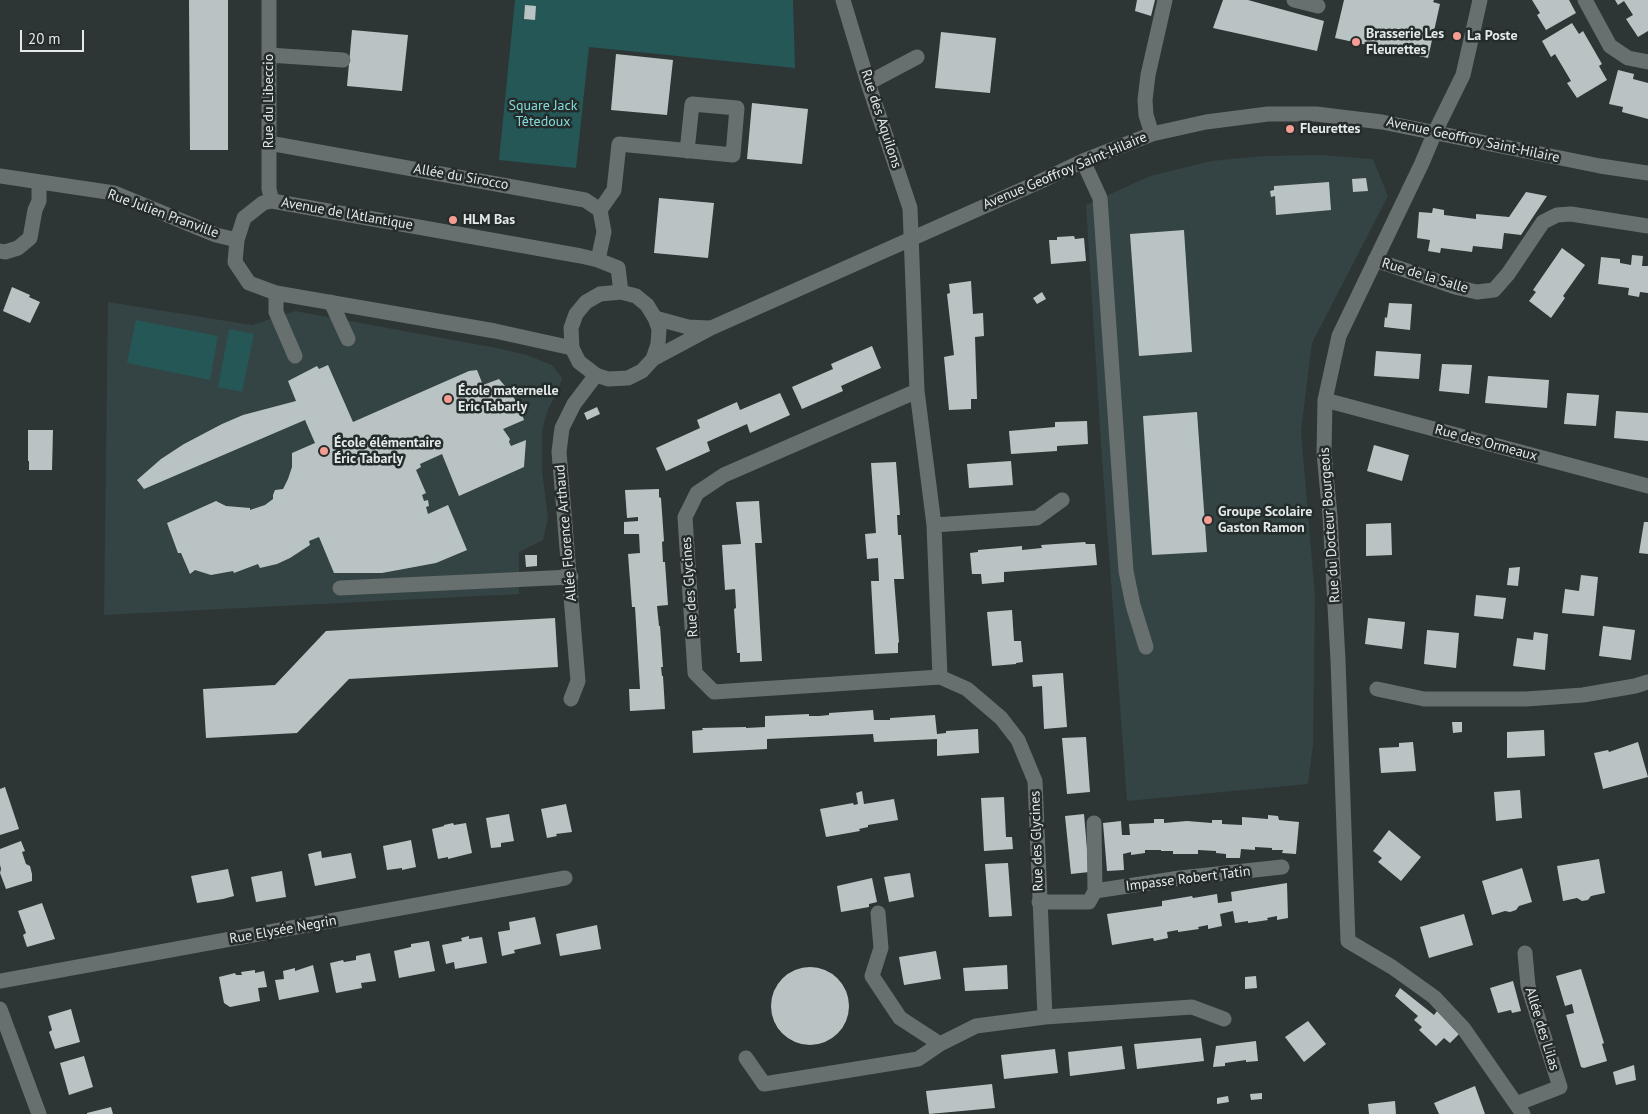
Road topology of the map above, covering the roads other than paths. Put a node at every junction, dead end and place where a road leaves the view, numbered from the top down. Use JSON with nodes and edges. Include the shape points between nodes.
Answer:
{"nodes":[{"id":1,"x":269,"y":0,"type":"edge"},
{"id":2,"x":843,"y":0,"type":"edge"},
{"id":3,"x":1165,"y":0,"type":"edge"},
{"id":4,"x":1294,"y":0,"type":"edge"},
{"id":5,"x":1480,"y":0,"type":"edge"},
{"id":6,"x":1585,"y":0,"type":"edge"},
{"id":7,"x":1318,"y":6,"type":"dead end"},
{"id":8,"x":269,"y":55,"type":"junction"},
{"id":9,"x":917,"y":57,"type":"dead end"},
{"id":10,"x":343,"y":60,"type":"dead end"},
{"id":11,"x":1648,"y":62,"type":"edge"},
{"id":12,"x":868,"y":83,"type":"junction"},
{"id":13,"x":1435,"y":132,"type":"junction"},
{"id":14,"x":1152,"y":134,"type":"junction"},
{"id":15,"x":269,"y":143,"type":"junction"},
{"id":16,"x":687,"y":150,"type":"dead end"},
{"id":17,"x":1082,"y":161,"type":"junction"},
{"id":18,"x":1648,"y":173,"type":"edge"},
{"id":19,"x":0,"y":176,"type":"edge"},
{"id":20,"x":39,"y":182,"type":"junction"},
{"id":21,"x":272,"y":201,"type":"junction"},
{"id":22,"x":600,"y":210,"type":"junction"},
{"id":23,"x":1648,"y":226,"type":"edge"},
{"id":24,"x":912,"y":238,"type":"junction"},
{"id":25,"x":237,"y":240,"type":"junction"},
{"id":26,"x":0,"y":250,"type":"edge"},
{"id":27,"x":598,"y":260,"type":"junction"},
{"id":28,"x":1375,"y":260,"type":"junction"},
{"id":29,"x":621,"y":292,"type":"junction"},
{"id":30,"x":276,"y":293,"type":"junction"},
{"id":31,"x":331,"y":302,"type":"junction"},
{"id":32,"x":656,"y":318,"type":"junction"},
{"id":33,"x":711,"y":328,"type":"junction"},
{"id":34,"x":348,"y":339,"type":"dead end"},
{"id":35,"x":572,"y":348,"type":"junction"},
{"id":36,"x":295,"y":356,"type":"dead end"},
{"id":37,"x":653,"y":359,"type":"junction"},
{"id":38,"x":596,"y":375,"type":"junction"},
{"id":39,"x":917,"y":391,"type":"junction"},
{"id":40,"x":1325,"y":400,"type":"junction"},
{"id":41,"x":1648,"y":486,"type":"edge"},
{"id":42,"x":1062,"y":500,"type":"dead end"},
{"id":43,"x":934,"y":525,"type":"junction"},
{"id":44,"x":570,"y":576,"type":"junction"},
{"id":45,"x":340,"y":588,"type":"dead end"},
{"id":46,"x":1146,"y":647,"type":"dead end"},
{"id":47,"x":940,"y":677,"type":"junction"},
{"id":48,"x":1648,"y":682,"type":"edge"},
{"id":49,"x":1377,"y":690,"type":"dead end"},
{"id":50,"x":571,"y":699,"type":"dead end"},
{"id":51,"x":1094,"y":823,"type":"dead end"},
{"id":52,"x":1282,"y":867,"type":"dead end"},
{"id":53,"x":565,"y":878,"type":"dead end"},
{"id":54,"x":1095,"y":891,"type":"junction"},
{"id":55,"x":1039,"y":902,"type":"junction"},
{"id":56,"x":878,"y":913,"type":"dead end"},
{"id":57,"x":1525,"y":953,"type":"dead end"},
{"id":58,"x":0,"y":981,"type":"edge"},
{"id":59,"x":0,"y":1009,"type":"edge"},
{"id":60,"x":1045,"y":1017,"type":"junction"},
{"id":61,"x":1224,"y":1019,"type":"dead end"},
{"id":62,"x":940,"y":1044,"type":"junction"},
{"id":63,"x":746,"y":1058,"type":"dead end"},
{"id":64,"x":1520,"y":1109,"type":"edge"},
{"id":65,"x":40,"y":1114,"type":"edge"}],
"edges":[{"from":1,"to":8,"type":"street","name":"Rue du Libeccio"},
{"from":2,"to":12,"type":"street","name":"Rue des Aquilons"},
{"from":3,"to":14,"type":"street","via":[[1144,100]]},
{"from":4,"to":7,"type":"street"},
{"from":5,"to":13,"type":"street","name":"Rue du Docteur Bourgeois","via":[[1463,75]]},
{"from":6,"to":11,"type":"street","via":[[1610,46],[1628,58]]},
{"from":8,"to":10,"type":"street"},
{"from":8,"to":15,"type":"street","name":"Rue du Libeccio"},
{"from":9,"to":12,"type":"street"},
{"from":12,"to":24,"type":"street","name":"Rue des Aquilons","via":[[910,208]]},
{"from":13,"to":14,"type":"street","name":"Avenue Geoffroy Saint-Hilaire","via":[[1335,116],[1268,114],[1234,117]]},
{"from":13,"to":18,"type":"street","name":"Avenue Geoffroy Saint-Hilaire"},
{"from":13,"to":28,"type":"street","name":"Rue du Docteur Bourgeois"},
{"from":14,"to":17,"type":"street","name":"Avenue Geoffroy Saint-Hilaire"},
{"from":15,"to":21,"type":"street","name":"Rue du Libeccio"},
{"from":15,"to":22,"type":"street","name":"Allée du Sirocco","via":[[586,200]]},
{"from":16,"to":22,"type":"street","via":[[619,144],[614,190]]},
{"from":17,"to":24,"type":"street","name":"Avenue Geoffroy Saint-Hilaire"},
{"from":17,"to":46,"type":"street","via":[[1100,198],[1126,571]]},
{"from":19,"to":20,"type":"street","name":"Rue Julien Pranville"},
{"from":20,"to":25,"type":"street","name":"Rue Julien Pranville","via":[[114,193]]},
{"from":20,"to":26,"type":"street","via":[[39,201],[30,238],[18,248],[5,252]]},
{"from":21,"to":25,"type":"street","name":"Avenue de l'Atlantique","via":[[263,203],[244,218]]},
{"from":21,"to":27,"type":"street","name":"Avenue de l'Atlantique"},
{"from":22,"to":27,"type":"street","via":[[604,232]]},
{"from":23,"to":28,"type":"street","name":"Rue de la Salle","via":[[1571,214],[1558,215],[1543,222],[1494,290],[1477,292],[1455,288]]},
{"from":24,"to":33,"type":"street","name":"Avenue Geoffroy Saint-Hilaire"},
{"from":24,"to":39,"type":"street"},
{"from":25,"to":30,"type":"street","name":"Avenue de l'Atlantique","via":[[235,262],[249,284]]},
{"from":27,"to":29,"type":"street","name":"Avenue de l'Atlantique","via":[[618,268]]},
{"from":28,"to":40,"type":"street","name":"Rue du Docteur Bourgeois","via":[[1339,336]]},
{"from":29,"to":32,"type":"street","via":[[636,296]]},
{"from":29,"to":35,"type":"street","via":[[600,294],[586,302],[576,314],[571,328]]},
{"from":30,"to":31,"type":"street","name":"Avenue de l'Atlantique"},
{"from":30,"to":36,"type":"street","via":[[276,312]]},
{"from":31,"to":34,"type":"street"},
{"from":31,"to":35,"type":"street","name":"Avenue de l'Atlantique"},
{"from":32,"to":33,"type":"street","name":"Avenue Geoffroy Saint-Hilaire","via":[[688,327]]},
{"from":32,"to":37,"type":"street","via":[[658,344]]},
{"from":33,"to":37,"type":"street","name":"Avenue Geoffroy Saint-Hilaire"},
{"from":35,"to":38,"type":"street","via":[[579,362]]},
{"from":37,"to":38,"type":"street","name":"Avenue Geoffroy Saint-Hilaire","via":[[628,378],[608,379]]},
{"from":38,"to":44,"type":"street","name":"Allée Florence Arthaud","via":[[574,404],[562,428],[560,452]]},
{"from":39,"to":43,"type":"street"},
{"from":39,"to":47,"type":"street","name":"Rue des Glycines","via":[[724,475],[698,494],[685,517],[696,673],[714,692]]},
{"from":40,"to":41,"type":"street","name":"Rue des Ormeaux"},
{"from":40,"to":64,"type":"street","name":"Rue du Docteur Bourgeois","via":[[1324,453],[1338,660],[1348,941],[1434,997],[1464,1029]]},
{"from":42,"to":43,"type":"street","via":[[1038,518]]},
{"from":43,"to":47,"type":"street"},
{"from":44,"to":45,"type":"street"},
{"from":44,"to":50,"type":"street","name":"Allée Florence Arthaud","via":[[578,681]]},
{"from":47,"to":55,"type":"street","name":"Rue des Glycines","via":[[967,690],[1001,718],[1018,740],[1035,780]]},
{"from":48,"to":49,"type":"street","via":[[1583,695],[1526,699],[1424,699]]},
{"from":51,"to":54,"type":"street"},
{"from":52,"to":54,"type":"street","name":"Impasse Robert Tatin"},
{"from":53,"to":58,"type":"street","name":"Rue Elysée Negrin"},
{"from":54,"to":55,"type":"street","name":"Impasse Robert Tatin","via":[[1089,902]]},
{"from":55,"to":60,"type":"street","name":"Rue des Glycines"},
{"from":56,"to":62,"type":"street","via":[[881,948],[872,976],[900,1018]]},
{"from":57,"to":64,"type":"street","name":"Allée des Lilas","via":[[1528,986],[1560,1088]]},
{"from":59,"to":65,"type":"street"},
{"from":60,"to":61,"type":"street","via":[[1192,1007]]},
{"from":60,"to":62,"type":"street","via":[[976,1026]]},
{"from":62,"to":63,"type":"street","via":[[918,1059],[764,1084]]}]}
